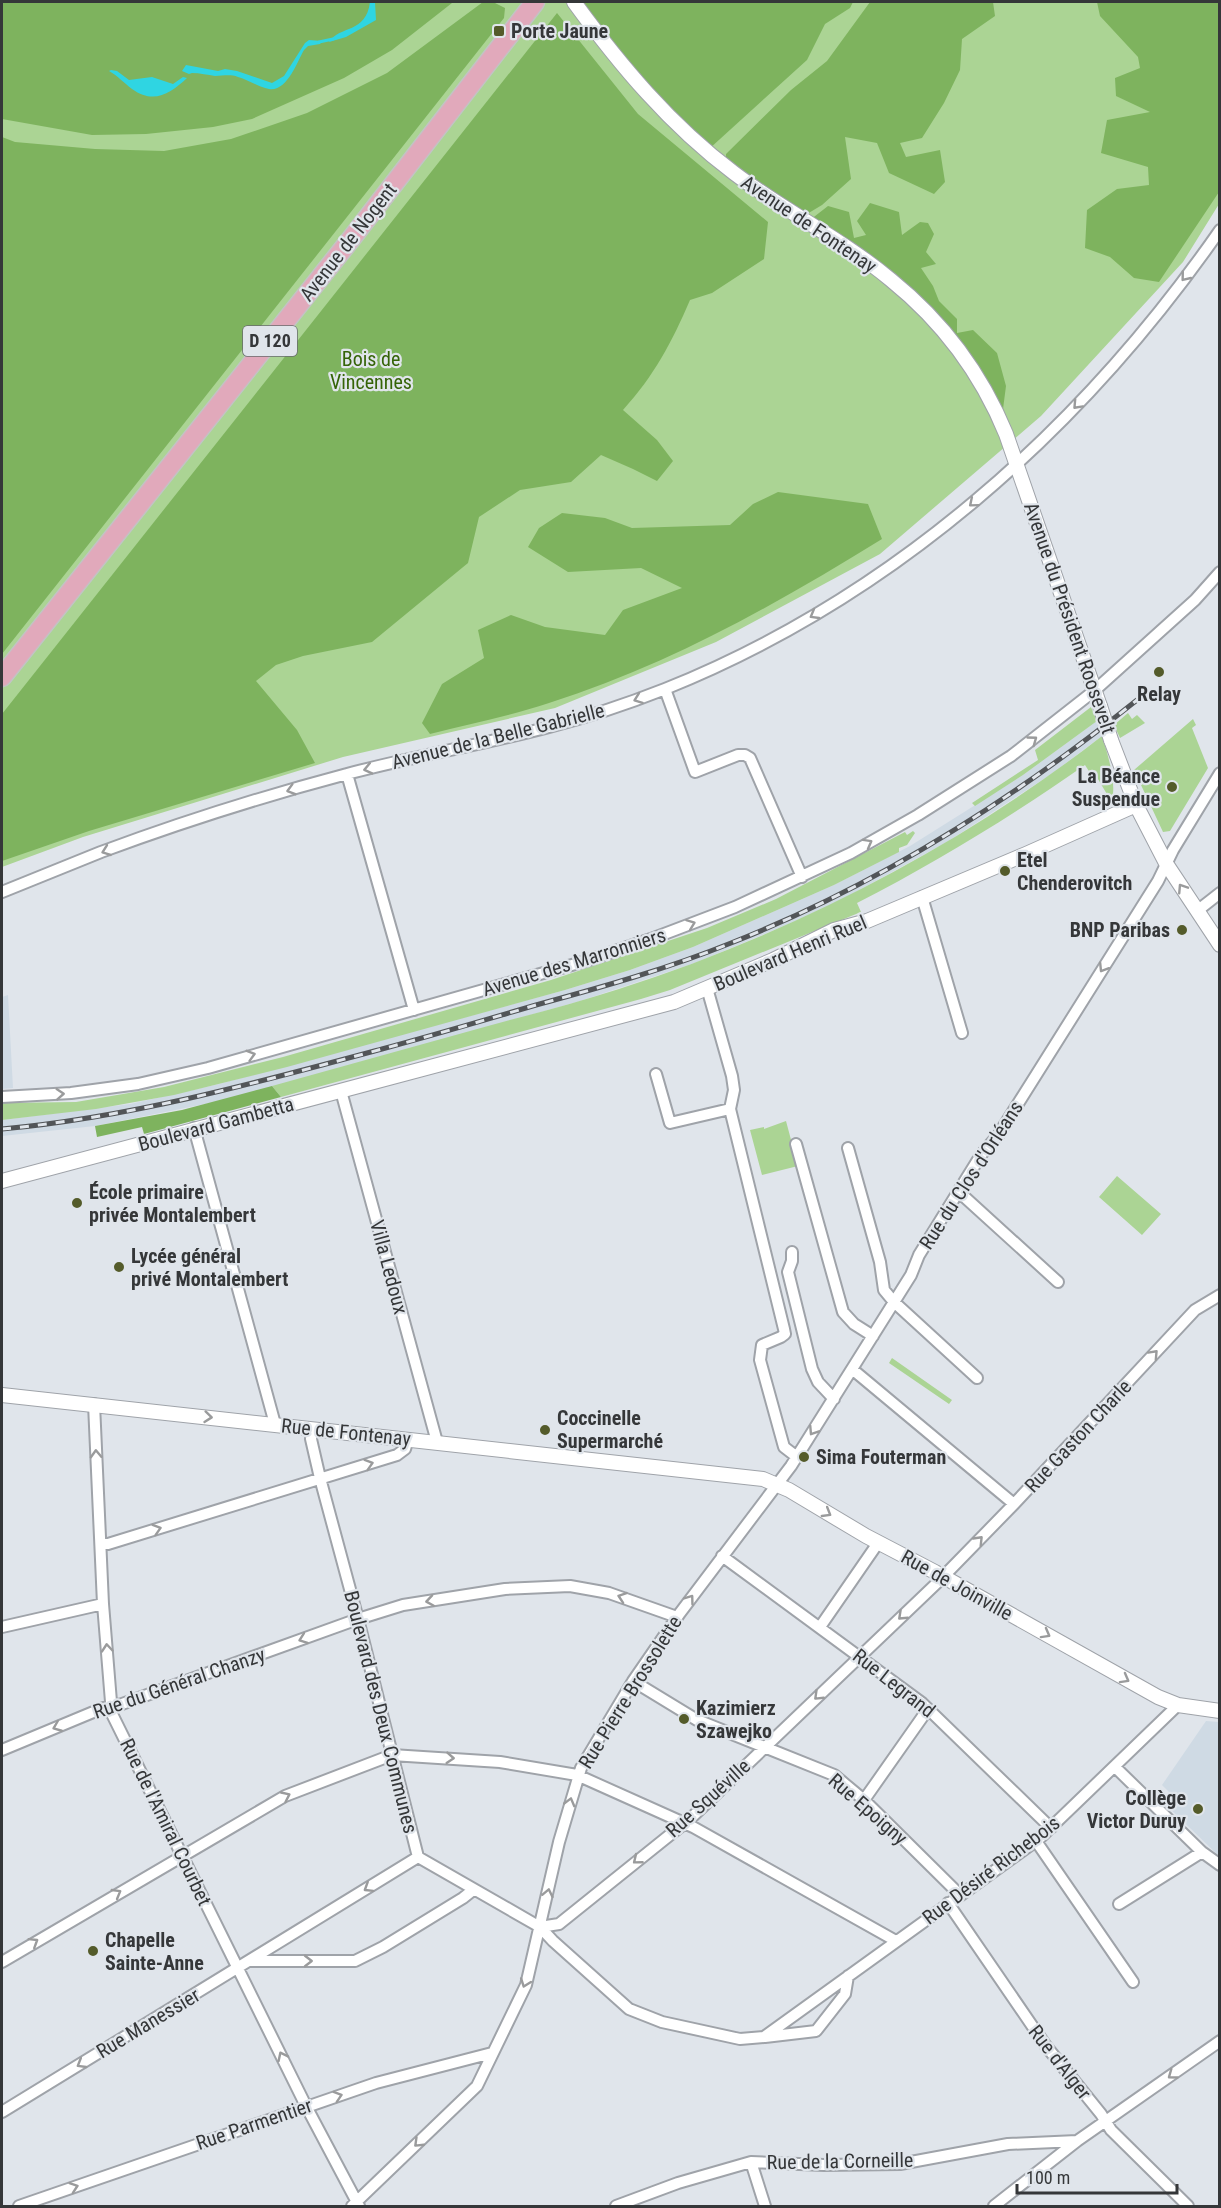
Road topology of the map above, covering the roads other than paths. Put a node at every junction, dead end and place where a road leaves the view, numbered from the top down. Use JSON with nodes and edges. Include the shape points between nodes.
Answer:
{"nodes":[{"id":1,"x":535,"y":2,"type":"edge"},
{"id":2,"x":574,"y":2,"type":"edge"},
{"id":3,"x":1220,"y":230,"type":"edge"},
{"id":4,"x":1017,"y":465,"type":"junction"},
{"id":5,"x":1220,"y":572,"type":"edge"},
{"id":6,"x":2,"y":677,"type":"edge"},
{"id":7,"x":665,"y":689,"type":"junction"},
{"id":8,"x":1094,"y":691,"type":"junction"},
{"id":9,"x":1220,"y":773,"type":"edge"},
{"id":10,"x":347,"y":774,"type":"junction"},
{"id":11,"x":1136,"y":805,"type":"junction"},
{"id":12,"x":1167,"y":865,"type":"junction"},
{"id":13,"x":802,"y":878,"type":"junction"},
{"id":14,"x":2,"y":892,"type":"edge"},
{"id":15,"x":1220,"y":893,"type":"edge"},
{"id":16,"x":922,"y":897,"type":"junction"},
{"id":17,"x":1197,"y":911,"type":"junction"},
{"id":18,"x":1220,"y":945,"type":"edge"},
{"id":19,"x":707,"y":988,"type":"junction"},
{"id":20,"x":414,"y":1010,"type":"junction"},
{"id":21,"x":962,"y":1033,"type":"dead end"},
{"id":22,"x":431,"y":1066,"type":"joint"},
{"id":23,"x":656,"y":1074,"type":"dead end"},
{"id":24,"x":341,"y":1091,"type":"junction"},
{"id":25,"x":2,"y":1097,"type":"edge"},
{"id":26,"x":730,"y":1109,"type":"junction"},
{"id":27,"x":194,"y":1128,"type":"junction"},
{"id":28,"x":796,"y":1144,"type":"dead end"},
{"id":29,"x":848,"y":1148,"type":"dead end"},
{"id":30,"x":2,"y":1181,"type":"edge"},
{"id":31,"x":959,"y":1192,"type":"junction"},
{"id":32,"x":792,"y":1252,"type":"dead end"},
{"id":33,"x":1058,"y":1282,"type":"dead end"},
{"id":34,"x":1218,"y":1300,"type":"edge"},
{"id":35,"x":894,"y":1302,"type":"junction"},
{"id":36,"x":873,"y":1336,"type":"junction"},
{"id":37,"x":852,"y":1369,"type":"junction"},
{"id":38,"x":976,"y":1378,"type":"dead end"},
{"id":39,"x":2,"y":1395,"type":"edge"},
{"id":40,"x":834,"y":1399,"type":"junction"},
{"id":41,"x":94,"y":1404,"type":"junction"},
{"id":42,"x":275,"y":1424,"type":"junction"},
{"id":43,"x":312,"y":1430,"type":"junction"},
{"id":44,"x":408,"y":1439,"type":"junction"},
{"id":45,"x":437,"y":1442,"type":"junction"},
{"id":46,"x":796,"y":1457,"type":"junction"},
{"id":47,"x":691,"y":1470,"type":"joint"},
{"id":48,"x":320,"y":1478,"type":"junction"},
{"id":49,"x":776,"y":1484,"type":"junction"},
{"id":50,"x":1014,"y":1504,"type":"junction"},
{"id":51,"x":878,"y":1543,"type":"junction"},
{"id":52,"x":101,"y":1544,"type":"junction"},
{"id":53,"x":722,"y":1556,"type":"junction"},
{"id":54,"x":943,"y":1577,"type":"junction"},
{"id":55,"x":103,"y":1604,"type":"junction"},
{"id":56,"x":677,"y":1617,"type":"junction"},
{"id":57,"x":358,"y":1620,"type":"junction"},
{"id":58,"x":2,"y":1627,"type":"edge"},
{"id":59,"x":820,"y":1627,"type":"junction"},
{"id":60,"x":860,"y":1656,"type":"junction"},
{"id":61,"x":633,"y":1681,"type":"junction"},
{"id":62,"x":1178,"y":1705,"type":"junction"},
{"id":63,"x":111,"y":1707,"type":"junction"},
{"id":64,"x":928,"y":1709,"type":"junction"},
{"id":65,"x":1220,"y":1711,"type":"edge"},
{"id":66,"x":764,"y":1747,"type":"junction"},
{"id":67,"x":2,"y":1750,"type":"edge"},
{"id":68,"x":392,"y":1755,"type":"junction"},
{"id":69,"x":1115,"y":1767,"type":"junction"},
{"id":70,"x":577,"y":1775,"type":"junction"},
{"id":71,"x":864,"y":1800,"type":"junction"},
{"id":72,"x":683,"y":1824,"type":"junction"},
{"id":73,"x":1051,"y":1828,"type":"junction"},
{"id":74,"x":1036,"y":1841,"type":"junction"},
{"id":75,"x":1202,"y":1852,"type":"junction"},
{"id":76,"x":182,"y":1856,"type":"junction"},
{"id":77,"x":417,"y":1857,"type":"junction"},
{"id":78,"x":1220,"y":1865,"type":"edge"},
{"id":79,"x":473,"y":1890,"type":"junction"},
{"id":80,"x":960,"y":1895,"type":"junction"},
{"id":81,"x":948,"y":1903,"type":"junction"},
{"id":82,"x":1119,"y":1904,"type":"dead end"},
{"id":83,"x":540,"y":1927,"type":"junction"},
{"id":84,"x":896,"y":1941,"type":"junction"},
{"id":85,"x":249,"y":1961,"type":"junction"},
{"id":86,"x":2,"y":1962,"type":"edge"},
{"id":87,"x":238,"y":1968,"type":"junction"},
{"id":88,"x":848,"y":1976,"type":"junction"},
{"id":89,"x":1133,"y":1982,"type":"dead end"},
{"id":90,"x":764,"y":2037,"type":"junction"},
{"id":91,"x":1220,"y":2041,"type":"edge"},
{"id":92,"x":492,"y":2053,"type":"junction"},
{"id":93,"x":306,"y":2106,"type":"junction"},
{"id":94,"x":2,"y":2112,"type":"edge"},
{"id":95,"x":1106,"y":2122,"type":"junction"},
{"id":96,"x":1077,"y":2141,"type":"junction"},
{"id":97,"x":752,"y":2162,"type":"junction"},
{"id":98,"x":356,"y":2205,"type":"edge"},
{"id":99,"x":19,"y":2206,"type":"edge"},
{"id":100,"x":616,"y":2206,"type":"edge"},
{"id":101,"x":765,"y":2206,"type":"edge"},
{"id":102,"x":994,"y":2206,"type":"edge"},
{"id":103,"x":1188,"y":2206,"type":"edge"}],
"edges":[{"from":1,"to":6,"type":"main road","name":"Avenue de Nogent","number":"D 120"},
{"from":2,"to":4,"type":"street","name":"Avenue de Fontenay","via":[[636,83],[704,149],[891,279],[950,337],[987,392]]},
{"from":3,"to":4,"type":"street","name":"Avenue de la Belle Gabrielle","one_way":true,"via":[[1124,354]]},
{"from":4,"to":7,"type":"street","name":"Avenue de la Belle Gabrielle","one_way":true,"via":[[926,541],[824,609],[742,655]]},
{"from":4,"to":8,"type":"street","name":"Avenue du Président Roosevelt"},
{"from":5,"to":8,"type":"street","name":"Avenue des Marronniers","via":[[1195,600]]},
{"from":7,"to":10,"type":"street","name":"Avenue de la Belle Gabrielle","one_way":true,"via":[[547,728]]},
{"from":7,"to":13,"type":"street","via":[[695,772],[738,755],[750,758]]},
{"from":8,"to":11,"type":"street","name":"Avenue du Président Roosevelt","bridge":true},
{"from":13,"to":8,"type":"street","name":"Avenue des Marronniers","one_way":true,"via":[[895,829],[1011,756]]},
{"from":9,"to":12,"type":"street","name":"Rue du Clos d'Orléans"},
{"from":10,"to":14,"type":"street","name":"Avenue de la Belle Gabrielle","one_way":true,"via":[[189,822]]},
{"from":10,"to":20,"type":"street"},
{"from":11,"to":12,"type":"street","name":"Avenue du Président Roosevelt"},
{"from":11,"to":16,"type":"street","name":"Boulevard Henri Ruel"},
{"from":17,"to":12,"type":"street","name":"Avenue du Président Roosevelt","one_way":true},
{"from":12,"to":31,"type":"street","name":"Rue du Clos d'Orléans","one_way":true},
{"from":20,"to":13,"type":"street","name":"Avenue des Marronniers","one_way":true,"via":[[647,941]]},
{"from":15,"to":17,"type":"street"},
{"from":16,"to":19,"type":"street","name":"Boulevard Henri Ruel","via":[[867,921],[834,930]]},
{"from":16,"to":21,"type":"street"},
{"from":17,"to":18,"type":"street","name":"Avenue du Président Roosevelt"},
{"from":19,"to":22,"type":"street","name":"Boulevard Henri Ruel","via":[[674,1002]]},
{"from":19,"to":26,"type":"street","via":[[732,1076]]},
{"from":25,"to":20,"type":"street","name":"Avenue des Marronniers","one_way":true,"via":[[138,1084]]},
{"from":22,"to":24,"type":"street","name":"Boulevard Gambetta"},
{"from":23,"to":26,"type":"street","via":[[670,1123]]},
{"from":24,"to":27,"type":"street","name":"Boulevard Gambetta"},
{"from":24,"to":45,"type":"street","name":"Villa Ledoux"},
{"from":26,"to":46,"type":"street","via":[[785,1334],[762,1346],[760,1360],[784,1447]]},
{"from":27,"to":30,"type":"street","name":"Boulevard Gambetta"},
{"from":27,"to":42,"type":"street"},
{"from":28,"to":36,"type":"street","via":[[843,1312]]},
{"from":29,"to":35,"type":"street","via":[[880,1262],[884,1290]]},
{"from":31,"to":33,"type":"street"},
{"from":31,"to":35,"type":"street","name":"Rue du Clos d'Orléans"},
{"from":32,"to":40,"type":"street","via":[[788,1272],[812,1369]]},
{"from":50,"to":34,"type":"street","name":"Rue Gaston Charle","one_way":true,"via":[[1195,1310]]},
{"from":35,"to":36,"type":"street","name":"Rue du Clos d'Orléans"},
{"from":35,"to":38,"type":"street"},
{"from":36,"to":37,"type":"street","name":"Rue du Clos d'Orléans"},
{"from":37,"to":40,"type":"street","name":"Rue du Clos d'Orléans"},
{"from":37,"to":50,"type":"street"},
{"from":39,"to":41,"type":"street","name":"Rue de Fontenay"},
{"from":40,"to":46,"type":"street","name":"Rue du Clos d'Orléans","one_way":true},
{"from":41,"to":42,"type":"street","name":"Rue de Fontenay","one_way":true},
{"from":52,"to":41,"type":"street","name":"Rue de l'Amiral Courbet","one_way":true},
{"from":42,"to":43,"type":"street","name":"Rue de Fontenay"},
{"from":43,"to":44,"type":"street","name":"Rue de Fontenay"},
{"from":43,"to":48,"type":"street","name":"Boulevard des Deux Communes"},
{"from":44,"to":45,"type":"street","name":"Rue de Fontenay"},
{"from":48,"to":44,"type":"street","one_way":true,"via":[[397,1455],[405,1449]]},
{"from":45,"to":47,"type":"street","name":"Rue de Fontenay"},
{"from":46,"to":49,"type":"street","name":"Rue du Clos d'Orléans"},
{"from":47,"to":49,"type":"street","name":"Rue de Joinville"},
{"from":52,"to":48,"type":"street","one_way":true},
{"from":48,"to":57,"type":"street","name":"Boulevard des Deux Communes"},
{"from":49,"to":51,"type":"street","name":"Rue de Joinville","one_way":true},
{"from":49,"to":53,"type":"street","name":"Rue Pierre Brossolette"},
{"from":54,"to":50,"type":"street","name":"Rue Gaston Charle","one_way":true},
{"from":51,"to":54,"type":"street","name":"Rue de Joinville"},
{"from":51,"to":59,"type":"street"},
{"from":52,"to":55,"type":"street","name":"Rue de l'Amiral Courbet"},
{"from":56,"to":53,"type":"street","name":"Rue Pierre Brossolette","one_way":true},
{"from":53,"to":59,"type":"street","name":"Rue Legrand"},
{"from":54,"to":60,"type":"street","name":"Rue Squéville","one_way":true},
{"from":54,"to":62,"type":"street","name":"Rue de Joinville","one_way":true},
{"from":55,"to":58,"type":"street"},
{"from":63,"to":55,"type":"street","name":"Rue de l'Amiral Courbet","one_way":true},
{"from":56,"to":57,"type":"street","name":"Rue du Général Chanzy","one_way":true,"via":[[609,1593],[570,1586],[506,1589],[404,1605]]},
{"from":56,"to":61,"type":"street","name":"Rue Pierre Brossolette"},
{"from":57,"to":63,"type":"street","name":"Rue du Général Chanzy","one_way":true},
{"from":57,"to":68,"type":"street","name":"Boulevard des Deux Communes"},
{"from":59,"to":60,"type":"street","name":"Rue Legrand"},
{"from":60,"to":64,"type":"street","name":"Rue Legrand"},
{"from":60,"to":66,"type":"street","name":"Rue Squéville","one_way":true},
{"from":61,"to":66,"type":"street","name":"Rue Epoigny","via":[[697,1720]]},
{"from":61,"to":70,"type":"street","name":"Rue Pierre Brossolette"},
{"from":62,"to":65,"type":"street","name":"Rue de Joinville"},
{"from":62,"to":69,"type":"street","name":"Rue Désiré Richebois"},
{"from":63,"to":67,"type":"street","name":"Rue du Général Chanzy","one_way":true},
{"from":63,"to":76,"type":"street","name":"Rue de l'Amiral Courbet"},
{"from":64,"to":71,"type":"street"},
{"from":64,"to":73,"type":"street","name":"Rue Legrand"},
{"from":66,"to":71,"type":"street","name":"Rue Epoigny","via":[[834,1775]]},
{"from":66,"to":72,"type":"street","name":"Rue Squéville"},
{"from":68,"to":70,"type":"street","one_way":true,"via":[[500,1762]]},
{"from":76,"to":68,"type":"street","one_way":true,"via":[[285,1796]]},
{"from":68,"to":77,"type":"street","name":"Boulevard des Deux Communes"},
{"from":69,"to":73,"type":"street","name":"Rue Désiré Richebois"},
{"from":69,"to":75,"type":"street"},
{"from":70,"to":72,"type":"street"},
{"from":83,"to":70,"type":"street","name":"Rue Pierre Brossolette","one_way":true},
{"from":71,"to":80,"type":"street","name":"Rue Epoigny"},
{"from":72,"to":83,"type":"street","name":"Rue Squéville","one_way":true,"via":[[560,1924]]},
{"from":72,"to":84,"type":"street"},
{"from":73,"to":74,"type":"street","name":"Rue Désiré Richebois"},
{"from":74,"to":80,"type":"street","name":"Rue Désiré Richebois"},
{"from":74,"to":89,"type":"street"},
{"from":75,"to":78,"type":"street"},
{"from":75,"to":82,"type":"street"},
{"from":86,"to":76,"type":"street","one_way":true},
{"from":76,"to":87,"type":"street","name":"Rue de l'Amiral Courbet"},
{"from":77,"to":79,"type":"street","name":"Boulevard des Deux Communes"},
{"from":77,"to":85,"type":"street","name":"Rue Manessier","one_way":true},
{"from":79,"to":83,"type":"street","name":"Boulevard des Deux Communes"},
{"from":85,"to":79,"type":"street","one_way":true,"via":[[355,1961]]},
{"from":80,"to":81,"type":"street","name":"Rue Désiré Richebois"},
{"from":81,"to":84,"type":"street","name":"Rue Désiré Richebois"},
{"from":81,"to":95,"type":"street","name":"Rue d'Alger","via":[[1046,2046]]},
{"from":83,"to":90,"type":"street","via":[[629,2009],[662,2022],[740,2039]]},
{"from":83,"to":92,"type":"street","name":"Rue Pierre Brossolette","one_way":true,"via":[[526,1985]]},
{"from":84,"to":88,"type":"street","name":"Rue Désiré Richebois"},
{"from":85,"to":87,"type":"street","name":"Rue Manessier"},
{"from":93,"to":87,"type":"street","name":"Rue de l'Amiral Courbet","one_way":true},
{"from":87,"to":94,"type":"street","name":"Rue Manessier","one_way":true},
{"from":88,"to":90,"type":"street","name":"Rue Désiré Richebois"},
{"from":88,"to":90,"type":"street","via":[[846,1994],[816,2031]]},
{"from":91,"to":95,"type":"street","one_way":true},
{"from":93,"to":92,"type":"street","name":"Rue Parmentier","one_way":true,"via":[[423,2069]]},
{"from":92,"to":98,"type":"street","name":"Rue Pierre Brossolette","one_way":true,"via":[[477,2086]]},
{"from":93,"to":98,"type":"street","name":"Rue de l'Amiral Courbet"},
{"from":99,"to":93,"type":"street","name":"Rue Parmentier","one_way":true},
{"from":95,"to":96,"type":"street"},
{"from":95,"to":103,"type":"street","name":"Rue d'Alger"},
{"from":96,"to":97,"type":"street","name":"Rue de la Corneille","via":[[1008,2144],[900,2164]]},
{"from":96,"to":102,"type":"street"},
{"from":97,"to":100,"type":"street","name":"Rue de la Corneille"},
{"from":97,"to":101,"type":"street"}]}
